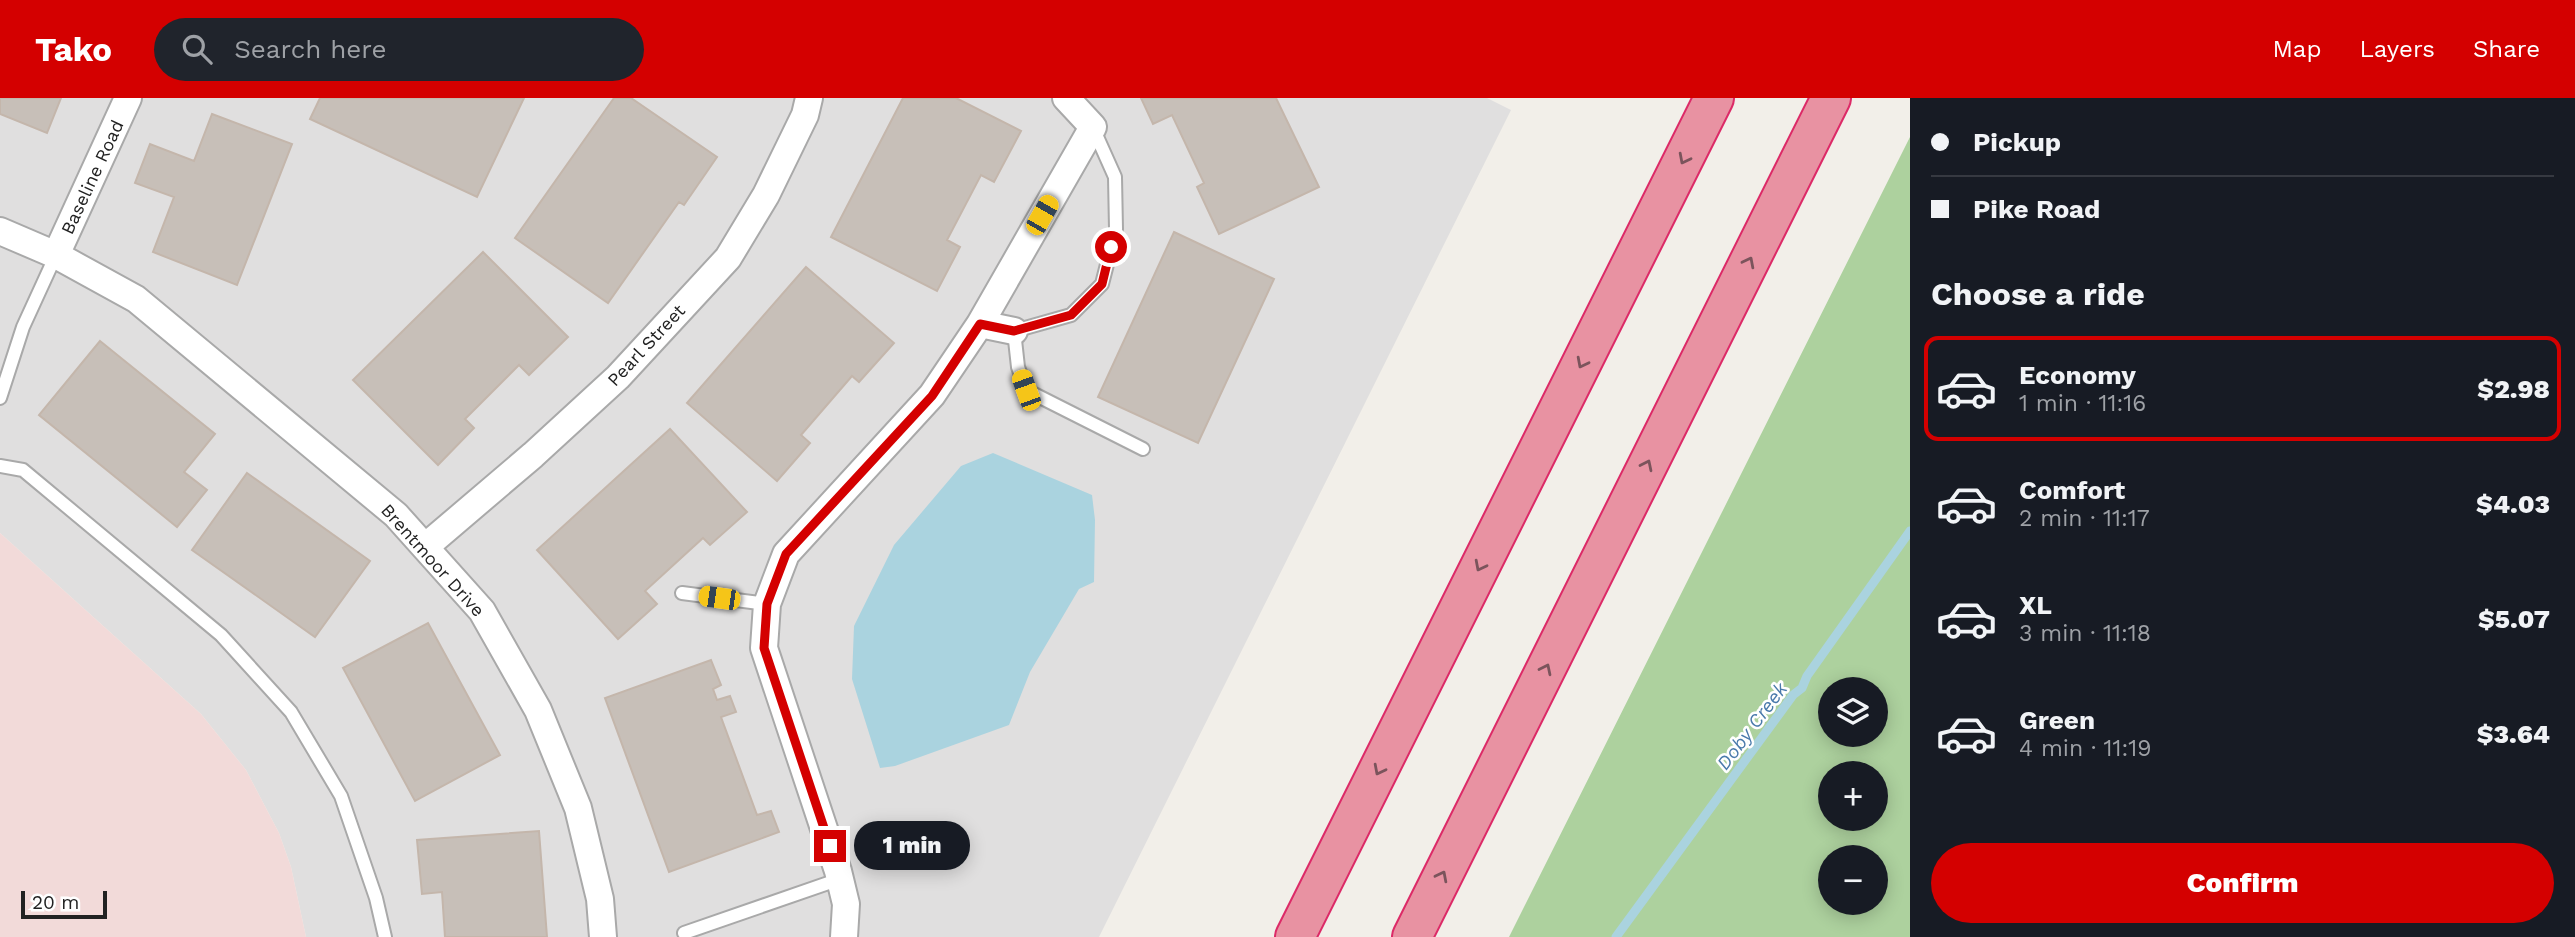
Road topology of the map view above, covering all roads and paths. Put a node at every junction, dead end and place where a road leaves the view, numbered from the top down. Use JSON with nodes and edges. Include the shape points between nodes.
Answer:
{"nodes":[{"id":1,"x":128,"y":98,"type":"edge"},
{"id":2,"x":809,"y":98,"type":"edge"},
{"id":3,"x":1066,"y":98,"type":"edge"},
{"id":4,"x":1714,"y":98,"type":"edge"},
{"id":5,"x":1831,"y":98,"type":"edge"},
{"id":6,"x":1093,"y":127,"type":"junction"},
{"id":7,"x":0,"y":231,"type":"edge"},
{"id":8,"x":56,"y":256,"type":"junction"},
{"id":9,"x":980,"y":324,"type":"junction"},
{"id":10,"x":1014,"y":331,"type":"junction"},
{"id":11,"x":0,"y":398,"type":"edge"},
{"id":12,"x":1143,"y":449,"type":"dead end"},
{"id":13,"x":0,"y":466,"type":"edge"},
{"id":14,"x":425,"y":547,"type":"junction"},
{"id":15,"x":682,"y":593,"type":"dead end"},
{"id":16,"x":767,"y":604,"type":"junction"},
{"id":17,"x":840,"y":878,"type":"junction"},
{"id":18,"x":684,"y":933,"type":"dead end"},
{"id":19,"x":385,"y":937,"type":"edge"},
{"id":20,"x":603,"y":937,"type":"edge"},
{"id":21,"x":845,"y":937,"type":"edge"},
{"id":22,"x":1295,"y":937,"type":"edge"},
{"id":23,"x":1412,"y":937,"type":"edge"}],
"edges":[{"from":1,"to":8,"type":"street","name":"Baseline Road"},
{"from":2,"to":14,"type":"street","name":"Pearl Street","via":[[805,116],[766,195],[728,258],[618,377]]},
{"from":3,"to":6,"type":"street"},
{"from":4,"to":22,"type":"highway","one_way":true},
{"from":23,"to":5,"type":"highway","one_way":true},
{"from":6,"to":9,"type":"street"},
{"from":6,"to":10,"type":"lane","via":[[1115,177],[1116,229],[1102,284],[1071,315]]},
{"from":7,"to":8,"type":"street","name":"Brentmoor Drive"},
{"from":8,"to":11,"type":"lane","via":[[23,327]]},
{"from":8,"to":14,"type":"street","name":"Brentmoor Drive","via":[[136,299],[397,515]]},
{"from":9,"to":10,"type":"street"},
{"from":9,"to":16,"type":"street","via":[[932,396],[786,554]]},
{"from":10,"to":12,"type":"lane","via":[[1026,390]]},
{"from":13,"to":19,"type":"lane","via":[[23,470],[221,635],[291,712],[341,796]]},
{"from":14,"to":20,"type":"street","name":"Brentmoor Drive","via":[[482,611],[538,710],[578,808],[600,899]]},
{"from":15,"to":16,"type":"lane"},
{"from":16,"to":17,"type":"street","via":[[764,648]]},
{"from":17,"to":18,"type":"lane"},
{"from":17,"to":21,"type":"street","via":[[846,904]]}]}
